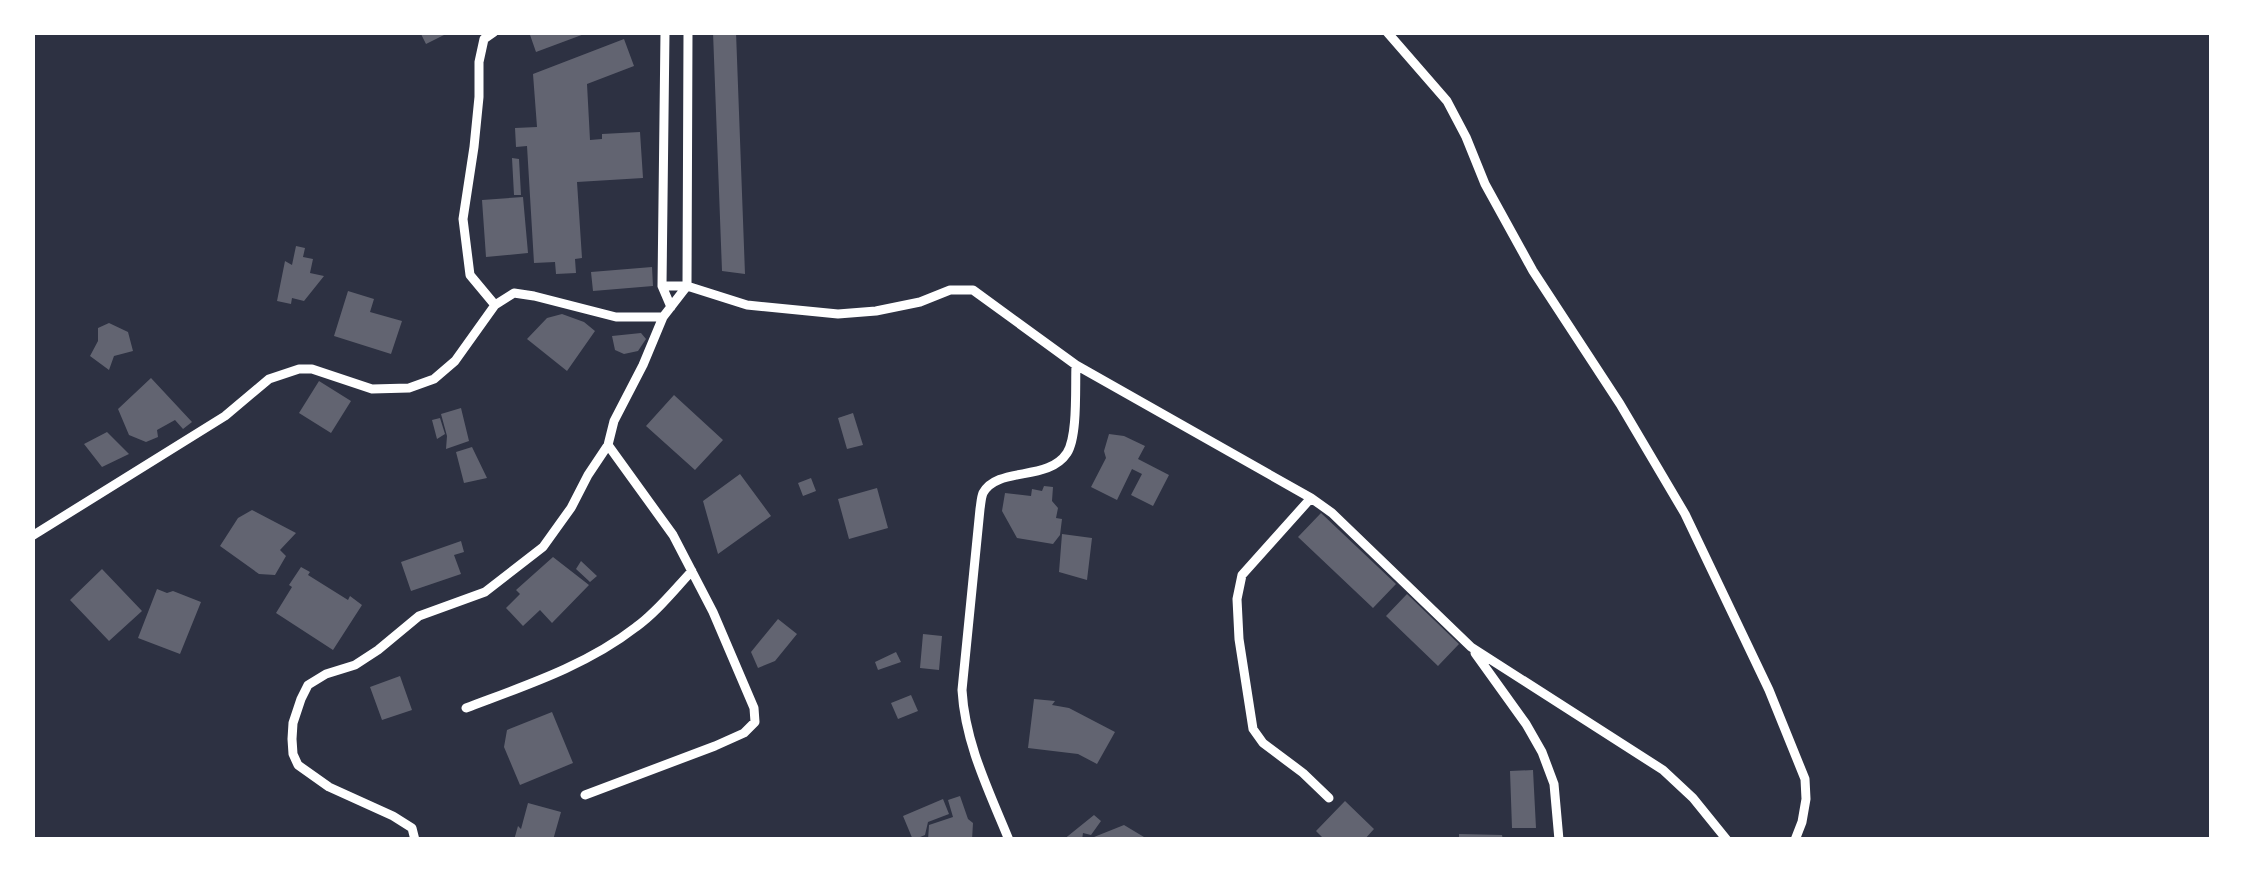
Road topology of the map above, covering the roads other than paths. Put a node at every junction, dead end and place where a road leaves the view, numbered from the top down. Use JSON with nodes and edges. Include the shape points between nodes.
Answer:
{"nodes":[{"id":1,"x":494,"y":32,"type":"edge"},
{"id":2,"x":665,"y":32,"type":"edge"},
{"id":3,"x":688,"y":32,"type":"edge"},
{"id":4,"x":1387,"y":32,"type":"edge"},
{"id":5,"x":689,"y":144,"type":"junction"},
{"id":6,"x":664,"y":146,"type":"junction"},
{"id":7,"x":662,"y":286,"type":"junction"},
{"id":8,"x":687,"y":286,"type":"junction"},
{"id":9,"x":494,"y":305,"type":"junction"},
{"id":10,"x":670,"y":306,"type":"junction"},
{"id":11,"x":663,"y":317,"type":"junction"},
{"id":12,"x":1076,"y":366,"type":"junction"},
{"id":13,"x":608,"y":446,"type":"junction"},
{"id":14,"x":1312,"y":498,"type":"junction"},
{"id":15,"x":32,"y":536,"type":"edge"},
{"id":16,"x":692,"y":571,"type":"junction"},
{"id":17,"x":1471,"y":646,"type":"junction"},
{"id":18,"x":466,"y":708,"type":"dead end"},
{"id":19,"x":585,"y":795,"type":"dead end"},
{"id":20,"x":1328,"y":798,"type":"dead end"},
{"id":21,"x":415,"y":840,"type":"edge"},
{"id":22,"x":1008,"y":840,"type":"edge"},
{"id":23,"x":1559,"y":840,"type":"edge"},
{"id":24,"x":1727,"y":840,"type":"edge"},
{"id":25,"x":1795,"y":840,"type":"edge"}],
"edges":[{"from":1,"to":9,"type":"street","via":[[480,51],[463,218],[470,274]]},
{"from":2,"to":6,"type":"street"},
{"from":3,"to":5,"type":"street"},
{"from":4,"to":25,"type":"street","via":[[1447,102],[1533,271],[1685,514],[1805,779]]},
{"from":5,"to":6,"type":"street"},
{"from":5,"to":8,"type":"street"},
{"from":6,"to":7,"type":"street"},
{"from":7,"to":8,"type":"street"},
{"from":7,"to":10,"type":"street"},
{"from":8,"to":10,"type":"street"},
{"from":8,"to":12,"type":"street","via":[[747,305],[838,314],[973,290]]},
{"from":9,"to":11,"type":"street","via":[[514,294],[616,317]]},
{"from":9,"to":15,"type":"street","via":[[455,362],[434,379],[372,389],[312,369],[269,379],[225,416]]},
{"from":10,"to":11,"type":"street"},
{"from":11,"to":13,"type":"street"},
{"from":12,"to":14,"type":"street"},
{"from":12,"to":22,"type":"street","via":[[1068,452],[1050,467],[996,480],[980,509],[964,716]]},
{"from":13,"to":16,"type":"street"},
{"from":13,"to":21,"type":"street","via":[[544,547],[485,592],[419,616],[356,665],[308,685],[301,699],[292,739],[298,766],[412,828]]},
{"from":14,"to":17,"type":"street"},
{"from":14,"to":20,"type":"street","via":[[1242,575],[1238,639],[1253,729]]},
{"from":16,"to":18,"type":"street","via":[[639,625],[604,649]]},
{"from":16,"to":19,"type":"street","via":[[755,722],[730,740]]},
{"from":17,"to":23,"type":"street","via":[[1542,752],[1554,784]]},
{"from":17,"to":24,"type":"street","via":[[1663,770]]}]}
